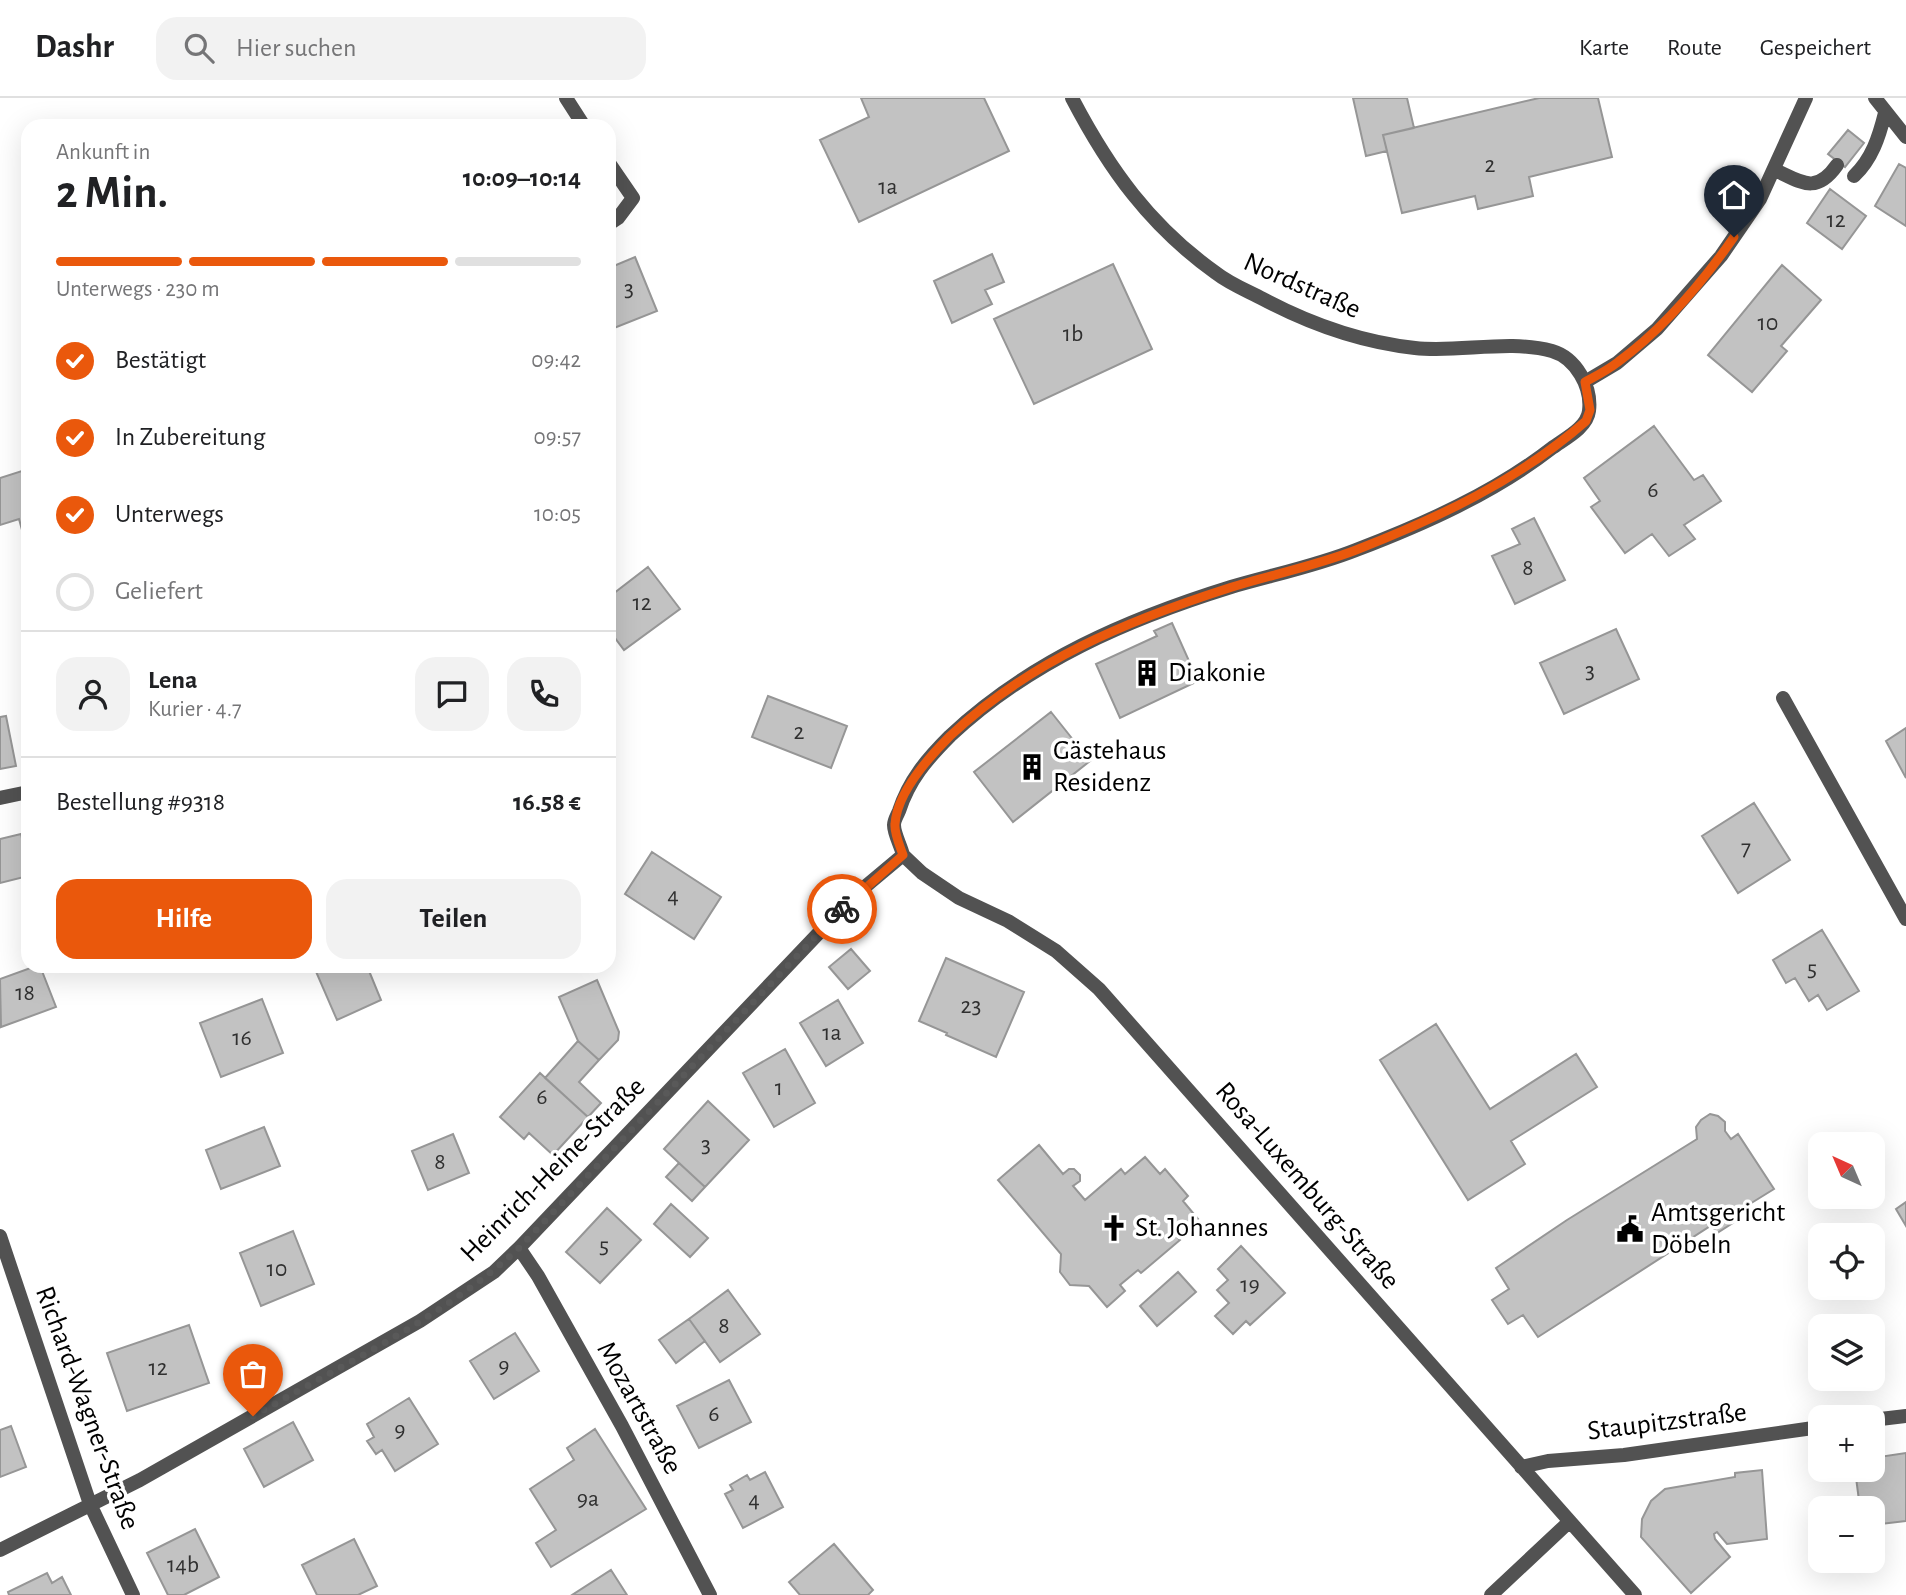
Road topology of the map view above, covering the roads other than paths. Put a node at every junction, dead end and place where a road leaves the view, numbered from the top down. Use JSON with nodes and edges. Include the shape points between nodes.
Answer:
{"nodes":[{"id":1,"x":566,"y":98,"type":"edge"},
{"id":2,"x":1072,"y":98,"type":"edge"},
{"id":3,"x":1807,"y":98,"type":"edge"},
{"id":4,"x":1875,"y":98,"type":"edge"},
{"id":5,"x":1885,"y":113,"type":"junction"},
{"id":6,"x":580,"y":119,"type":"edge"},
{"id":7,"x":1906,"y":137,"type":"edge"},
{"id":8,"x":1837,"y":165,"type":"dead end"},
{"id":9,"x":1775,"y":170,"type":"junction"},
{"id":10,"x":616,"y":174,"type":"edge"},
{"id":11,"x":1854,"y":176,"type":"dead end"},
{"id":12,"x":616,"y":219,"type":"edge"},
{"id":13,"x":1585,"y":382,"type":"junction"},
{"id":14,"x":1783,"y":698,"type":"dead end"},
{"id":15,"x":21,"y":794,"type":"edge"},
{"id":16,"x":0,"y":798,"type":"edge"},
{"id":17,"x":903,"y":855,"type":"junction"},
{"id":18,"x":1906,"y":919,"type":"edge"},
{"id":19,"x":0,"y":1236,"type":"edge"},
{"id":20,"x":519,"y":1248,"type":"junction"},
{"id":21,"x":1906,"y":1416,"type":"edge"},
{"id":22,"x":1885,"y":1418,"type":"edge"},
{"id":23,"x":1808,"y":1429,"type":"edge"},
{"id":24,"x":1521,"y":1467,"type":"junction"},
{"id":25,"x":90,"y":1504,"type":"junction"},
{"id":26,"x":1569,"y":1522,"type":"junction"},
{"id":27,"x":0,"y":1550,"type":"edge"},
{"id":28,"x":133,"y":1595,"type":"edge"},
{"id":29,"x":710,"y":1595,"type":"edge"},
{"id":30,"x":1491,"y":1595,"type":"edge"},
{"id":31,"x":1635,"y":1595,"type":"edge"}],
"edges":[{"from":1,"to":6,"type":"street"},
{"from":2,"to":13,"type":"street","name":"Nordstraße","via":[[1099,149],[1129,191],[1166,232],[1218,275],[1300,319],[1358,339],[1418,348],[1557,352],[1576,366]]},
{"from":3,"to":9,"type":"street"},
{"from":4,"to":5,"type":"street"},
{"from":5,"to":7,"type":"street"},
{"from":5,"to":11,"type":"street","via":[[1875,147]]},
{"from":8,"to":9,"type":"street","via":[[1814,185]]},
{"from":9,"to":13,"type":"street","via":[[1721,256],[1657,329],[1617,363]]},
{"from":10,"to":12,"type":"street","via":[[632,198]]},
{"from":13,"to":17,"type":"street","via":[[1590,410],[1586,421],[1525,469],[1484,492],[1354,551],[1137,621],[1081,644],[1027,675],[976,712],[934,751],[907,788],[894,825]]},
{"from":14,"to":18,"type":"street"},
{"from":15,"to":16,"type":"street"},
{"from":17,"to":20,"type":"street","name":"Heinrich-Heine-Straße","via":[[854,896]]},
{"from":17,"to":24,"type":"street","name":"Rosa-Luxemburg-Straße","via":[[959,898],[1056,951],[1099,989]]},
{"from":19,"to":25,"type":"street","name":"Richard-Wagner-Straße"},
{"from":20,"to":25,"type":"street","name":"Heinrich-Heine-Straße","via":[[494,1272],[420,1321]]},
{"from":20,"to":29,"type":"street","name":"Mozartstraße","via":[[622,1426]]},
{"from":21,"to":22,"type":"street"},
{"from":23,"to":24,"type":"street","name":"Staupitzstraße"},
{"from":24,"to":26,"type":"street","name":"Rosa-Luxemburg-Straße"},
{"from":25,"to":27,"type":"street","name":"Heinrich-Heine-Straße"},
{"from":25,"to":28,"type":"street","name":"Richard-Wagner-Straße"},
{"from":26,"to":30,"type":"street"},
{"from":26,"to":31,"type":"street","name":"Rosa-Luxemburg-Straße"}]}
